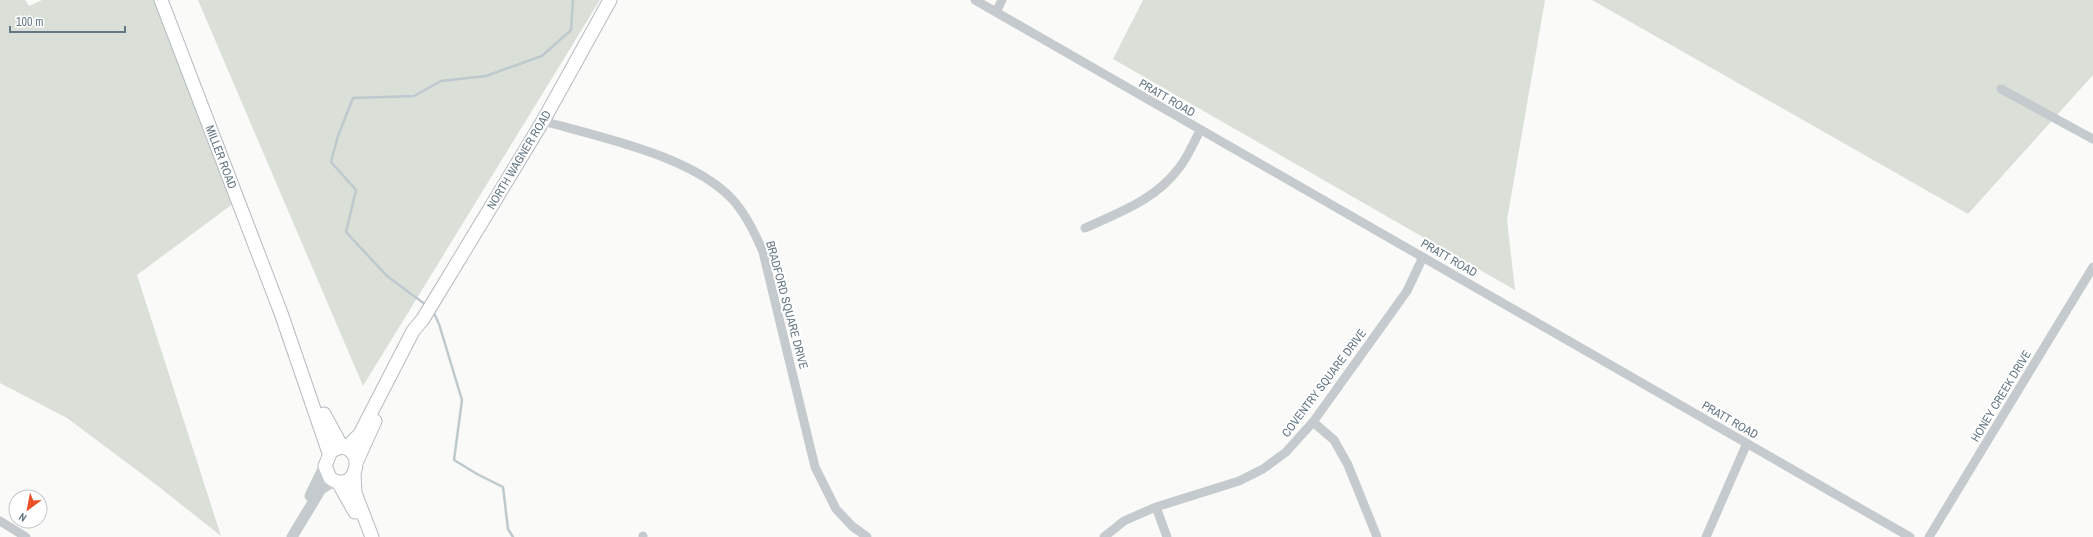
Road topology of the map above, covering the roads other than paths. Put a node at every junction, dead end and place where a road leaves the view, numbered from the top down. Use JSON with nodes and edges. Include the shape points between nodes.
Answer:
{"nodes":[{"id":1,"x":161,"y":0,"type":"edge"},
{"id":2,"x":610,"y":0,"type":"edge"},
{"id":3,"x":975,"y":0,"type":"edge"},
{"id":4,"x":1002,"y":0,"type":"edge"},
{"id":5,"x":996,"y":12,"type":"junction"},
{"id":6,"x":2001,"y":89,"type":"dead end"},
{"id":7,"x":543,"y":120,"type":"junction"},
{"id":8,"x":1200,"y":130,"type":"junction"},
{"id":9,"x":2093,"y":139,"type":"edge"},
{"id":10,"x":1085,"y":228,"type":"dead end"},
{"id":11,"x":1423,"y":257,"type":"junction"},
{"id":12,"x":2093,"y":267,"type":"edge"},
{"id":13,"x":428,"y":312,"type":"junction"},
{"id":14,"x":281,"y":313,"type":"junction"},
{"id":15,"x":1313,"y":422,"type":"junction"},
{"id":16,"x":1747,"y":444,"type":"junction"},
{"id":17,"x":344,"y":447,"type":"junction"},
{"id":18,"x":328,"y":458,"type":"junction"},
{"id":19,"x":355,"y":468,"type":"junction"},
{"id":20,"x":336,"y":482,"type":"junction"},
{"id":21,"x":1156,"y":508,"type":"junction"},
{"id":22,"x":307,"y":510,"type":"junction"},
{"id":23,"x":0,"y":521,"type":"edge"},
{"id":24,"x":26,"y":537,"type":"edge"},
{"id":25,"x":292,"y":537,"type":"edge"},
{"id":26,"x":365,"y":537,"type":"edge"},
{"id":27,"x":372,"y":537,"type":"edge"},
{"id":28,"x":867,"y":537,"type":"edge"},
{"id":29,"x":1104,"y":537,"type":"edge"},
{"id":30,"x":1167,"y":537,"type":"edge"},
{"id":31,"x":1377,"y":537,"type":"edge"},
{"id":32,"x":1706,"y":537,"type":"edge"},
{"id":33,"x":1910,"y":537,"type":"edge"},
{"id":34,"x":1929,"y":537,"type":"edge"}],
"edges":[{"from":1,"to":14,"type":"main road","name":"MILLER ROAD"},
{"from":2,"to":7,"type":"main road","name":"NORTH WAGNER ROAD"},
{"from":3,"to":5,"type":"street","name":"PRATT ROAD"},
{"from":4,"to":5,"type":"street"},
{"from":5,"to":8,"type":"street","name":"PRATT ROAD"},
{"from":6,"to":9,"type":"street"},
{"from":7,"to":13,"type":"main road","name":"NORTH WAGNER ROAD"},
{"from":7,"to":28,"type":"street","name":"BRADFORD SQUARE DRIVE","via":[[661,156],[711,182],[732,199],[751,225],[763,252],[815,467],[836,509]]},
{"from":8,"to":10,"type":"street","via":[[1180,167],[1164,186],[1149,198],[1121,213]]},
{"from":8,"to":11,"type":"street","name":"PRATT ROAD"},
{"from":11,"to":15,"type":"street","name":"COVENTRY SQUARE DRIVE","via":[[1407,291]]},
{"from":11,"to":16,"type":"street","name":"PRATT ROAD"},
{"from":12,"to":34,"type":"street","name":"HONEY CREEK DRIVE"},
{"from":13,"to":17,"type":"main road","name":"NORTH WAGNER ROAD","via":[[413,331],[360,434]]},
{"from":13,"to":19,"type":"main road","name":"NORTH WAGNER ROAD"},
{"from":14,"to":17,"type":"main road","name":"MILLER ROAD","via":[[326,420]]},
{"from":14,"to":18,"type":"main road","name":"MILLER ROAD"},
{"from":15,"to":21,"type":"street","name":"COVENTRY SQUARE DRIVE","via":[[1286,452],[1263,469],[1219,489],[1191,495]]},
{"from":15,"to":31,"type":"street","via":[[1338,446]]},
{"from":16,"to":32,"type":"street"},
{"from":16,"to":33,"type":"street","name":"PRATT ROAD"},
{"from":17,"to":18,"type":"main road","via":[[336,448]]},
{"from":17,"to":19,"type":"main road","via":[[353,454]]},
{"from":18,"to":20,"type":"main road","via":[[327,474]]},
{"from":18,"to":22,"type":"street","via":[[306,505]]},
{"from":19,"to":20,"type":"main road","via":[[345,482]]},
{"from":19,"to":27,"type":"main road","via":[[355,493]]},
{"from":20,"to":22,"type":"street","via":[[321,489]]},
{"from":20,"to":26,"type":"main road","via":[[353,508]]},
{"from":21,"to":29,"type":"street","name":"COVENTRY SQUARE DRIVE","via":[[1124,521]]},
{"from":21,"to":30,"type":"street"},
{"from":22,"to":25,"type":"street"},
{"from":23,"to":24,"type":"street"}]}
